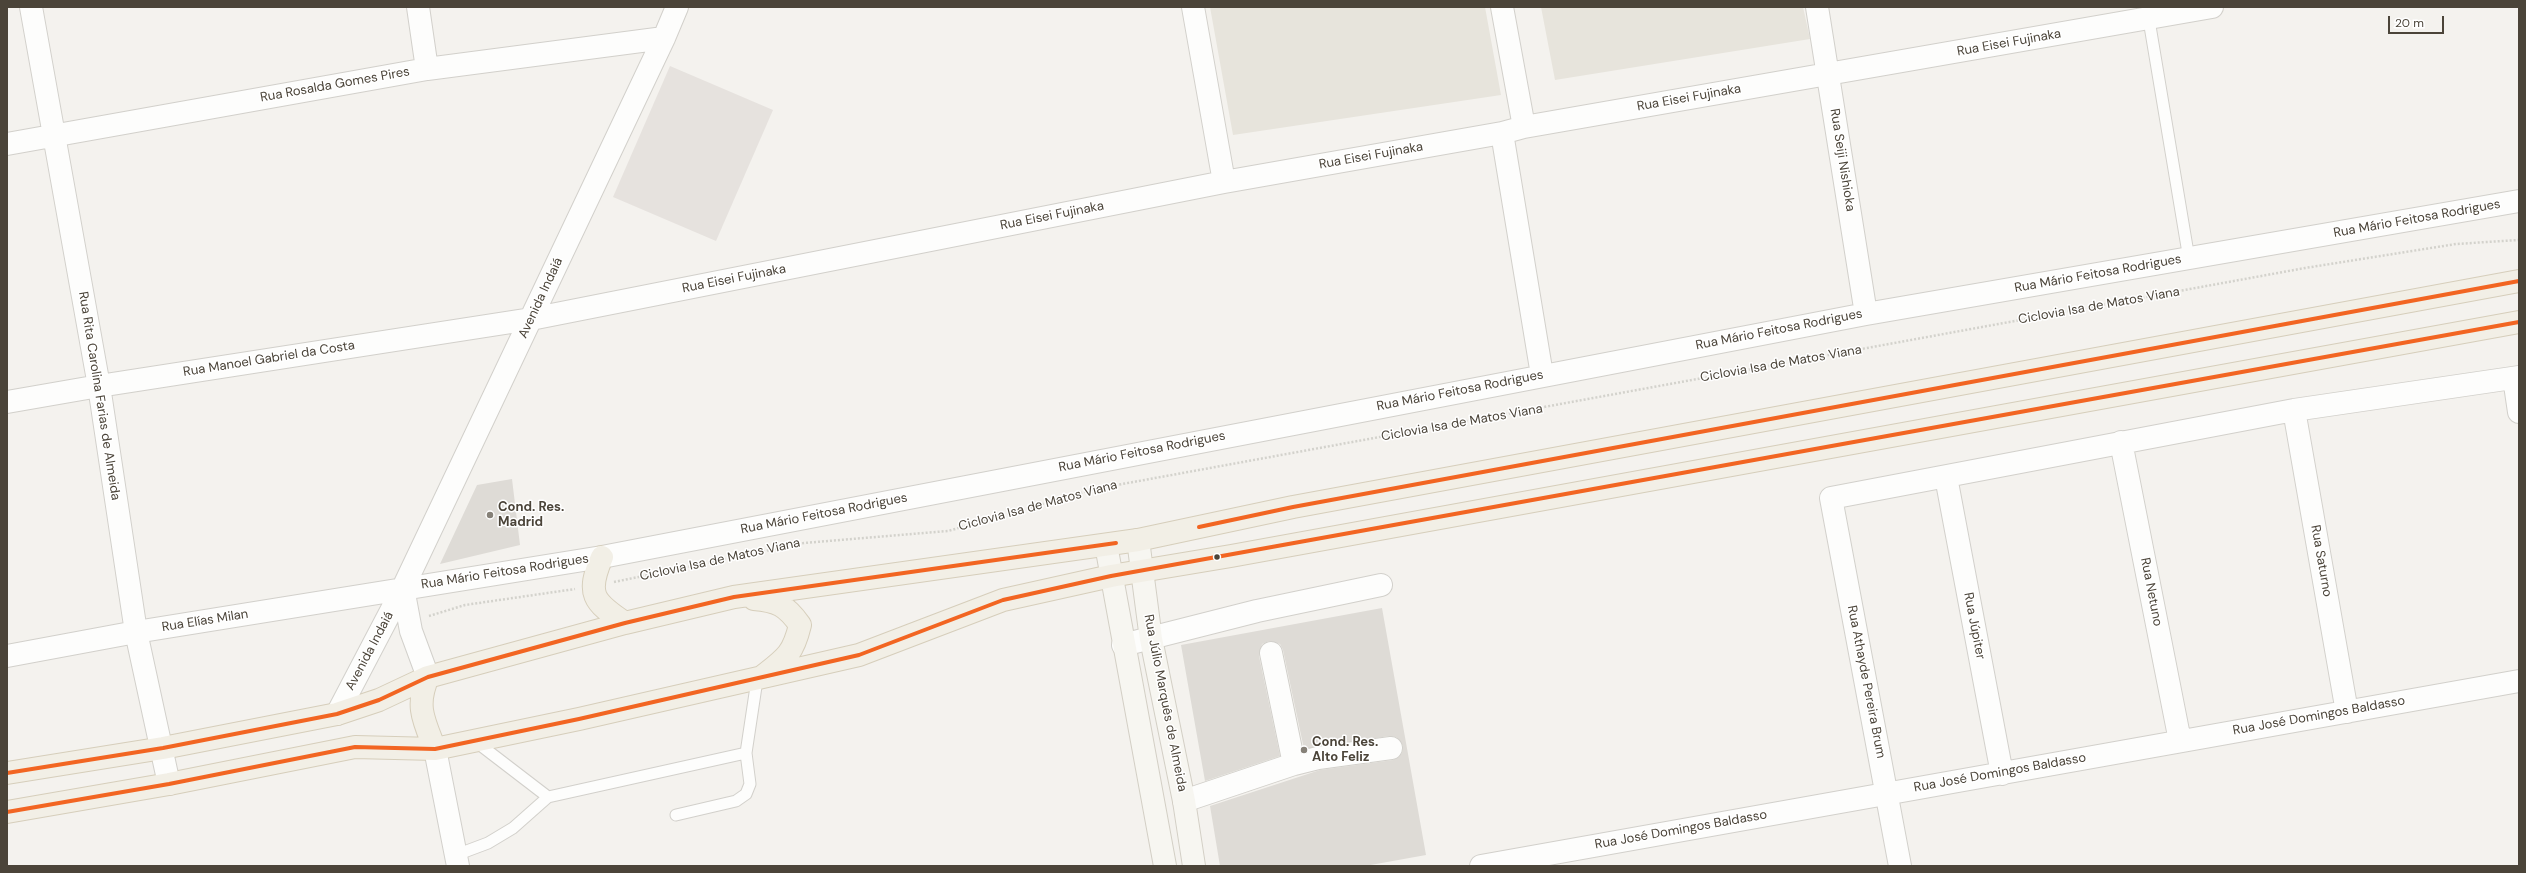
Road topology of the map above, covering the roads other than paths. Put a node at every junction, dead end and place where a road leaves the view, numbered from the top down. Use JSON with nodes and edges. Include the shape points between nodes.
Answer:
{"nodes":[{"id":1,"x":31,"y":7,"type":"edge"},
{"id":2,"x":418,"y":7,"type":"edge"},
{"id":3,"x":677,"y":7,"type":"edge"},
{"id":4,"x":1193,"y":7,"type":"edge"},
{"id":5,"x":1502,"y":7,"type":"edge"},
{"id":6,"x":1817,"y":7,"type":"edge"},
{"id":7,"x":2212,"y":7,"type":"edge"},
{"id":8,"x":2121,"y":15,"type":"edge"},
{"id":9,"x":2149,"y":20,"type":"junction"},
{"id":10,"x":664,"y":38,"type":"junction"},
{"id":11,"x":427,"y":69,"type":"junction"},
{"id":12,"x":1829,"y":74,"type":"junction"},
{"id":13,"x":1524,"y":127,"type":"junction"},
{"id":14,"x":1502,"y":133,"type":"junction"},
{"id":15,"x":54,"y":136,"type":"junction"},
{"id":16,"x":7,"y":144,"type":"edge"},
{"id":17,"x":1224,"y":182,"type":"junction"},
{"id":18,"x":2519,"y":201,"type":"edge"},
{"id":19,"x":2189,"y":259,"type":"junction"},
{"id":20,"x":2519,"y":281,"type":"edge"},
{"id":21,"x":1866,"y":314,"type":"junction"},
{"id":22,"x":531,"y":318,"type":"junction"},
{"id":23,"x":2519,"y":322,"type":"edge"},
{"id":24,"x":1542,"y":375,"type":"junction"},
{"id":25,"x":2516,"y":377,"type":"edge"},
{"id":26,"x":99,"y":386,"type":"junction"},
{"id":27,"x":7,"y":402,"type":"edge"},
{"id":28,"x":2294,"y":410,"type":"junction"},
{"id":29,"x":2519,"y":412,"type":"edge"},
{"id":30,"x":2121,"y":442,"type":"junction"},
{"id":31,"x":1946,"y":477,"type":"junction"},
{"id":32,"x":1138,"y":540,"type":"junction"},
{"id":33,"x":1106,"y":545,"type":"junction"},
{"id":34,"x":602,"y":557,"type":"junction"},
{"id":35,"x":1143,"y":572,"type":"junction"},
{"id":36,"x":1111,"y":576,"type":"junction"},
{"id":37,"x":1381,"y":584,"type":"dead end"},
{"id":38,"x":403,"y":588,"type":"junction"},
{"id":39,"x":734,"y":597,"type":"junction"},
{"id":40,"x":625,"y":623,"type":"junction"},
{"id":41,"x":136,"y":632,"type":"junction"},
{"id":42,"x":1151,"y":639,"type":"junction"},
{"id":43,"x":1124,"y":644,"type":"junction"},
{"id":44,"x":1272,"y":653,"type":"dead end"},
{"id":45,"x":7,"y":656,"type":"edge"},
{"id":46,"x":428,"y":677,"type":"junction"},
{"id":47,"x":757,"y":680,"type":"junction"},
{"id":48,"x":2519,"y":681,"type":"edge"},
{"id":49,"x":2347,"y":712,"type":"junction"},
{"id":50,"x":336,"y":714,"type":"junction"},
{"id":51,"x":474,"y":741,"type":"junction"},
{"id":52,"x":2180,"y":741,"type":"junction"},
{"id":53,"x":163,"y":748,"type":"junction"},
{"id":54,"x":1391,"y":748,"type":"dead end"},
{"id":55,"x":435,"y":749,"type":"junction"},
{"id":56,"x":746,"y":753,"type":"junction"},
{"id":57,"x":1294,"y":764,"type":"junction"},
{"id":58,"x":7,"y":773,"type":"edge"},
{"id":59,"x":2002,"y":774,"type":"junction"},
{"id":60,"x":169,"y":784,"type":"junction"},
{"id":61,"x":1887,"y":792,"type":"junction"},
{"id":62,"x":548,"y":797,"type":"junction"},
{"id":63,"x":1184,"y":801,"type":"junction"},
{"id":64,"x":7,"y":812,"type":"edge"},
{"id":65,"x":676,"y":815,"type":"dead end"},
{"id":66,"x":457,"y":861,"type":"edge"},
{"id":67,"x":1165,"y":866,"type":"edge"},
{"id":68,"x":1194,"y":866,"type":"edge"},
{"id":69,"x":1481,"y":866,"type":"edge"},
{"id":70,"x":1900,"y":866,"type":"edge"}],
"edges":[{"from":1,"to":15,"type":"street","name":"Rua Rita Carolina Farias de Almeida"},
{"from":2,"to":11,"type":"street"},
{"from":3,"to":10,"type":"street","name":"Avenida Indaiá"},
{"from":4,"to":17,"type":"street"},
{"from":5,"to":13,"type":"street"},
{"from":6,"to":12,"type":"street","name":"Rua Seiji Nishioka"},
{"from":7,"to":9,"type":"street","name":"Rua Eisei Fujinaka"},
{"from":8,"to":9,"type":"street","name":"Rua Eisei Fujinaka"},
{"from":8,"to":12,"type":"street","name":"Rua Eisei Fujinaka"},
{"from":9,"to":19,"type":"lane"},
{"from":10,"to":11,"type":"street","name":"Rua Rosalda Gomes Pires"},
{"from":10,"to":22,"type":"street","name":"Avenida Indaiá"},
{"from":11,"to":15,"type":"street","name":"Rua Rosalda Gomes Pires"},
{"from":12,"to":13,"type":"street","name":"Rua Eisei Fujinaka"},
{"from":12,"to":21,"type":"street","name":"Rua Seiji Nishioka"},
{"from":13,"to":14,"type":"street","name":"Rua Eisei Fujinaka"},
{"from":14,"to":17,"type":"street","name":"Rua Eisei Fujinaka"},
{"from":14,"to":24,"type":"street"},
{"from":15,"to":16,"type":"street","name":"Rua Rosalda Gomes Pires"},
{"from":15,"to":26,"type":"street","name":"Rua Rita Carolina Farias de Almeida"},
{"from":17,"to":22,"type":"street","name":"Rua Eisei Fujinaka"},
{"from":18,"to":19,"type":"street","name":"Rua Mário Feitosa Rodrigues"},
{"from":19,"to":21,"type":"street","name":"Rua Mário Feitosa Rodrigues"},
{"from":20,"to":32,"type":"main road","via":[[1301,506]]},
{"from":21,"to":24,"type":"street","name":"Rua Mário Feitosa Rodrigues"},
{"from":22,"to":26,"type":"street","name":"Rua Manoel Gabriel da Costa"},
{"from":22,"to":38,"type":"street","name":"Avenida Indaiá"},
{"from":23,"to":35,"type":"main road"},
{"from":24,"to":34,"type":"street","name":"Rua Mário Feitosa Rodrigues"},
{"from":25,"to":28,"type":"street"},
{"from":25,"to":29,"type":"street"},
{"from":26,"to":27,"type":"street","name":"Rua Manoel Gabriel da Costa"},
{"from":26,"to":41,"type":"street","name":"Rua Rita Carolina Farias de Almeida"},
{"from":28,"to":30,"type":"street"},
{"from":28,"to":49,"type":"street","name":"Rua Saturno"},
{"from":30,"to":31,"type":"street"},
{"from":30,"to":52,"type":"street","name":"Rua Netuno"},
{"from":31,"to":59,"type":"street","name":"Rua Júpiter"},
{"from":31,"to":61,"type":"street","name":"Rua Athayde Pereira Brum","via":[[1831,498]]},
{"from":32,"to":33,"type":"main road"},
{"from":32,"to":35,"type":"street","name":"Rua Júlio Marquês de Almeida"},
{"from":33,"to":36,"type":"street"},
{"from":33,"to":39,"type":"main road"},
{"from":34,"to":38,"type":"street","name":"Rua Mário Feitosa Rodrigues"},
{"from":34,"to":40,"type":"main road","via":[[592,578],[596,601]]},
{"from":35,"to":36,"type":"main road"},
{"from":35,"to":42,"type":"street","name":"Rua Júlio Marquês de Almeida"},
{"from":36,"to":43,"type":"street"},
{"from":36,"to":47,"type":"main road","via":[[1003,600],[859,654]]},
{"from":37,"to":42,"type":"street","via":[[1257,611]]},
{"from":38,"to":41,"type":"street","name":"Rua Elías Milan"},
{"from":38,"to":46,"type":"street","name":"Avenida Indaiá","via":[[409,622]]},
{"from":38,"to":50,"type":"street","name":"Avenida Indaiá"},
{"from":39,"to":40,"type":"main road"},
{"from":39,"to":47,"type":"main road","via":[[772,601],[790,611],[800,625],[795,645],[784,660]]},
{"from":40,"to":46,"type":"main road"},
{"from":41,"to":45,"type":"street","name":"Rua Elías Milan"},
{"from":41,"to":53,"type":"street","name":"Rua Rita Carolina Farias de Almeida"},
{"from":42,"to":43,"type":"street"},
{"from":42,"to":63,"type":"street","name":"Rua Júlio Marquês de Almeida"},
{"from":43,"to":67,"type":"street"},
{"from":44,"to":57,"type":"street"},
{"from":46,"to":50,"type":"main road","via":[[379,700]]},
{"from":46,"to":55,"type":"main road","via":[[420,707]]},
{"from":47,"to":51,"type":"main road"},
{"from":47,"to":56,"type":"lane"},
{"from":48,"to":49,"type":"street","name":"Rua José Domingos Baldasso"},
{"from":49,"to":52,"type":"street","name":"Rua José Domingos Baldasso"},
{"from":50,"to":53,"type":"main road"},
{"from":51,"to":55,"type":"main road"},
{"from":51,"to":62,"type":"lane"},
{"from":52,"to":59,"type":"street","name":"Rua José Domingos Baldasso"},
{"from":53,"to":58,"type":"main road"},
{"from":53,"to":60,"type":"street","name":"Rua Rita Carolina Farias de Almeida"},
{"from":54,"to":57,"type":"street","via":[[1318,758]]},
{"from":55,"to":60,"type":"main road","via":[[355,747]]},
{"from":55,"to":66,"type":"street"},
{"from":56,"to":62,"type":"lane"},
{"from":56,"to":65,"type":"lane","via":[[750,784],[746,794],[736,801]]},
{"from":57,"to":63,"type":"street"},
{"from":59,"to":61,"type":"street","name":"Rua José Domingos Baldasso"},
{"from":60,"to":64,"type":"main road"},
{"from":61,"to":69,"type":"street","name":"Rua José Domingos Baldasso"},
{"from":61,"to":70,"type":"street","name":"Rua Athayde Pereira Brum"},
{"from":62,"to":66,"type":"lane","via":[[513,828]]},
{"from":63,"to":68,"type":"street","name":"Rua Júlio Marquês de Almeida"}]}
